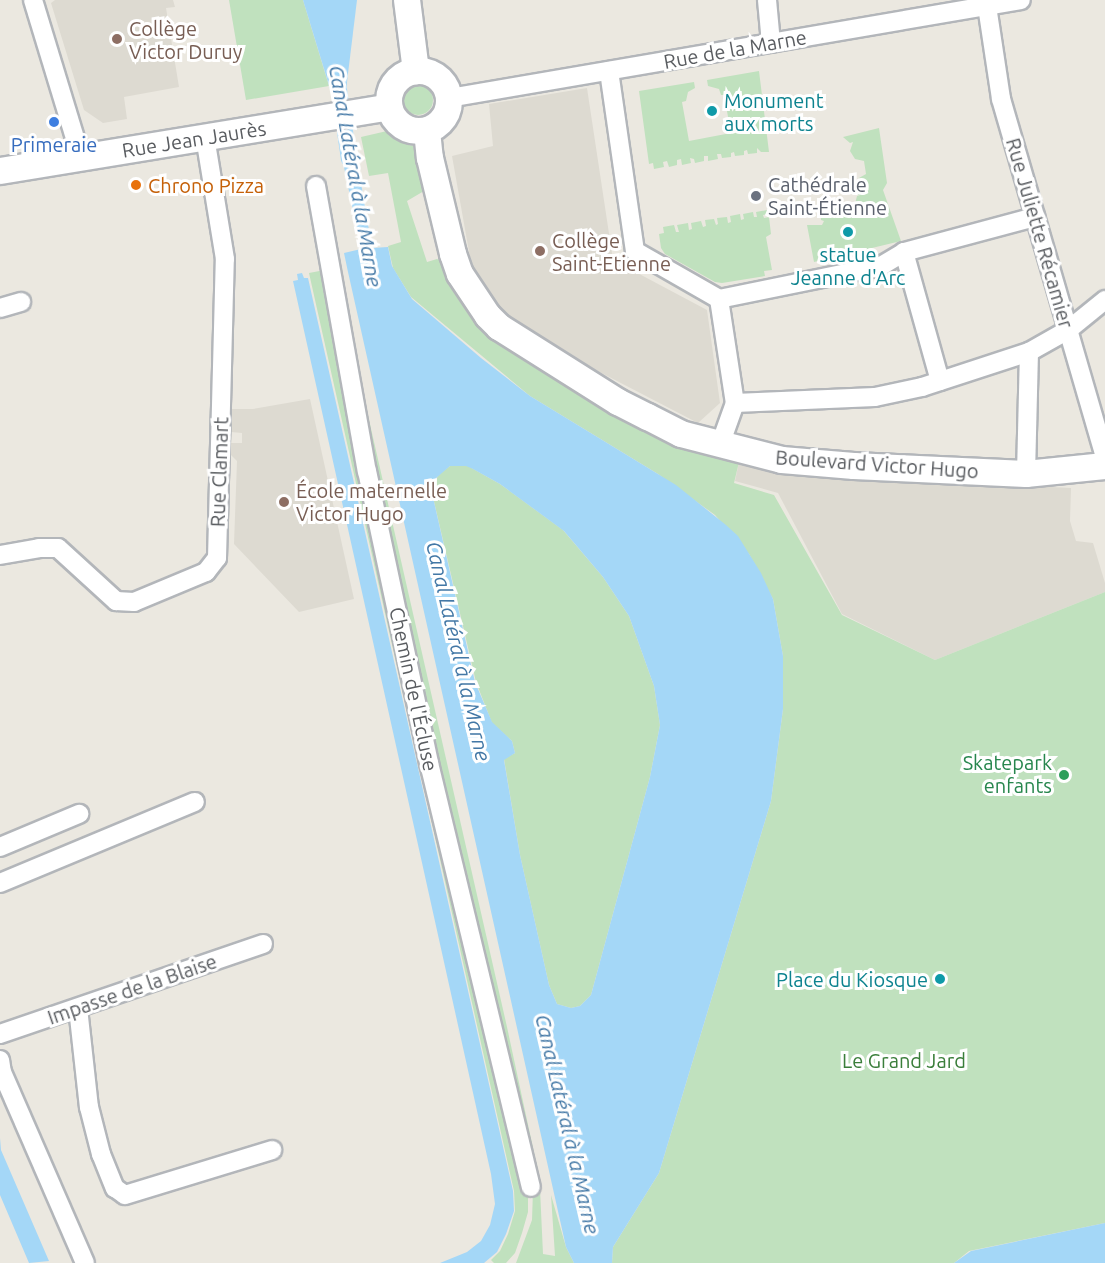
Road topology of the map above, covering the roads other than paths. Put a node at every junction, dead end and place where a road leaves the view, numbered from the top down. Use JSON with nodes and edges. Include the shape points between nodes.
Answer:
{"nodes":[{"id":1,"x":33,"y":0,"type":"edge"},
{"id":2,"x":407,"y":0,"type":"edge"},
{"id":3,"x":767,"y":0,"type":"edge"},
{"id":4,"x":1021,"y":0,"type":"edge"},
{"id":5,"x":978,"y":5,"type":"edge"},
{"id":6,"x":771,"y":43,"type":"junction"},
{"id":7,"x":416,"y":71,"type":"junction"},
{"id":8,"x":609,"y":71,"type":"junction"},
{"id":9,"x":449,"y":98,"type":"junction"},
{"id":10,"x":381,"y":108,"type":"junction"},
{"id":11,"x":427,"y":131,"type":"junction"},
{"id":12,"x":206,"y":137,"type":"junction"},
{"id":13,"x":81,"y":158,"type":"junction"},
{"id":14,"x":0,"y":171,"type":"edge"},
{"id":15,"x":316,"y":186,"type":"dead end"},
{"id":16,"x":1035,"y":217,"type":"junction"},
{"id":17,"x":904,"y":252,"type":"junction"},
{"id":18,"x":719,"y":299,"type":"junction"},
{"id":19,"x":1105,"y":300,"type":"edge"},
{"id":20,"x":21,"y":302,"type":"dead end"},
{"id":21,"x":0,"y":308,"type":"edge"},
{"id":22,"x":1068,"y":330,"type":"junction"},
{"id":23,"x":1029,"y":352,"type":"junction"},
{"id":24,"x":940,"y":381,"type":"junction"},
{"id":25,"x":735,"y":403,"type":"junction"},
{"id":26,"x":720,"y":445,"type":"junction"},
{"id":27,"x":1105,"y":456,"type":"edge"},
{"id":28,"x":1105,"y":466,"type":"edge"},
{"id":29,"x":1026,"y":474,"type":"junction"},
{"id":30,"x":0,"y":555,"type":"edge"},
{"id":31,"x":195,"y":802,"type":"dead end"},
{"id":32,"x":79,"y":814,"type":"dead end"},
{"id":33,"x":0,"y":847,"type":"edge"},
{"id":34,"x":0,"y":883,"type":"edge"},
{"id":35,"x":263,"y":944,"type":"dead end"},
{"id":36,"x":78,"y":1008,"type":"junction"},
{"id":37,"x":0,"y":1035,"type":"edge"},
{"id":38,"x":0,"y":1060,"type":"edge"},
{"id":39,"x":272,"y":1150,"type":"dead end"},
{"id":40,"x":531,"y":1187,"type":"dead end"},
{"id":41,"x":85,"y":1263,"type":"edge"}],
"edges":[{"from":1,"to":13,"type":"street"},
{"from":2,"to":7,"type":"main road"},
{"from":3,"to":6,"type":"street"},
{"from":4,"to":5,"type":"street","name":"Rue de la Marne"},
{"from":5,"to":6,"type":"street","name":"Rue de la Marne"},
{"from":5,"to":16,"type":"street","name":"Rue Juliette Récamier","via":[[1000,99]]},
{"from":6,"to":8,"type":"street","name":"Rue de la Marne"},
{"from":7,"to":9,"type":"main road","via":[[435,75]]},
{"from":7,"to":10,"type":"main road","via":[[398,79]]},
{"from":8,"to":9,"type":"street","name":"Rue de la Marne"},
{"from":8,"to":18,"type":"street","via":[[635,251]]},
{"from":9,"to":11,"type":"main road","via":[[442,122]]},
{"from":10,"to":11,"type":"main road","via":[[402,126]]},
{"from":10,"to":12,"type":"main road","name":"Rue Jean Jaurès"},
{"from":11,"to":26,"type":"main road","name":"Boulevard Victor Hugo","via":[[453,254],[460,274],[488,316],[499,327],[618,402],[681,434]]},
{"from":12,"to":13,"type":"main road","name":"Rue Jean Jaurès"},
{"from":12,"to":30,"type":"street","name":"Rue Clamart","via":[[225,259],[217,558],[206,572],[134,602],[116,601],[58,548]]},
{"from":13,"to":14,"type":"main road","name":"Rue Jean Jaurès"},
{"from":15,"to":40,"type":"street","name":"Chemin de l'Écluse","via":[[367,471],[427,751]]},
{"from":16,"to":17,"type":"street"},
{"from":16,"to":22,"type":"street","name":"Rue Juliette Récamier"},
{"from":17,"to":18,"type":"street","via":[[881,266]]},
{"from":17,"to":24,"type":"street"},
{"from":18,"to":25,"type":"street"},
{"from":19,"to":22,"type":"street"},
{"from":20,"to":21,"type":"street"},
{"from":22,"to":23,"type":"street"},
{"from":22,"to":27,"type":"street","name":"Rue Juliette Récamier"},
{"from":23,"to":24,"type":"street"},
{"from":23,"to":29,"type":"street"},
{"from":24,"to":25,"type":"street","via":[[875,397]]},
{"from":25,"to":26,"type":"street"},
{"from":26,"to":29,"type":"main road","name":"Boulevard Victor Hugo","via":[[782,460]]},
{"from":28,"to":29,"type":"main road","name":"Boulevard Victor Hugo"},
{"from":31,"to":34,"type":"street"},
{"from":32,"to":33,"type":"street"},
{"from":35,"to":36,"type":"street","name":"Impasse de la Blaise"},
{"from":36,"to":37,"type":"street","name":"Impasse de la Blaise"},
{"from":36,"to":39,"type":"street","via":[[89,1107],[101,1154],[115,1188],[125,1196]]},
{"from":38,"to":41,"type":"street"}]}
